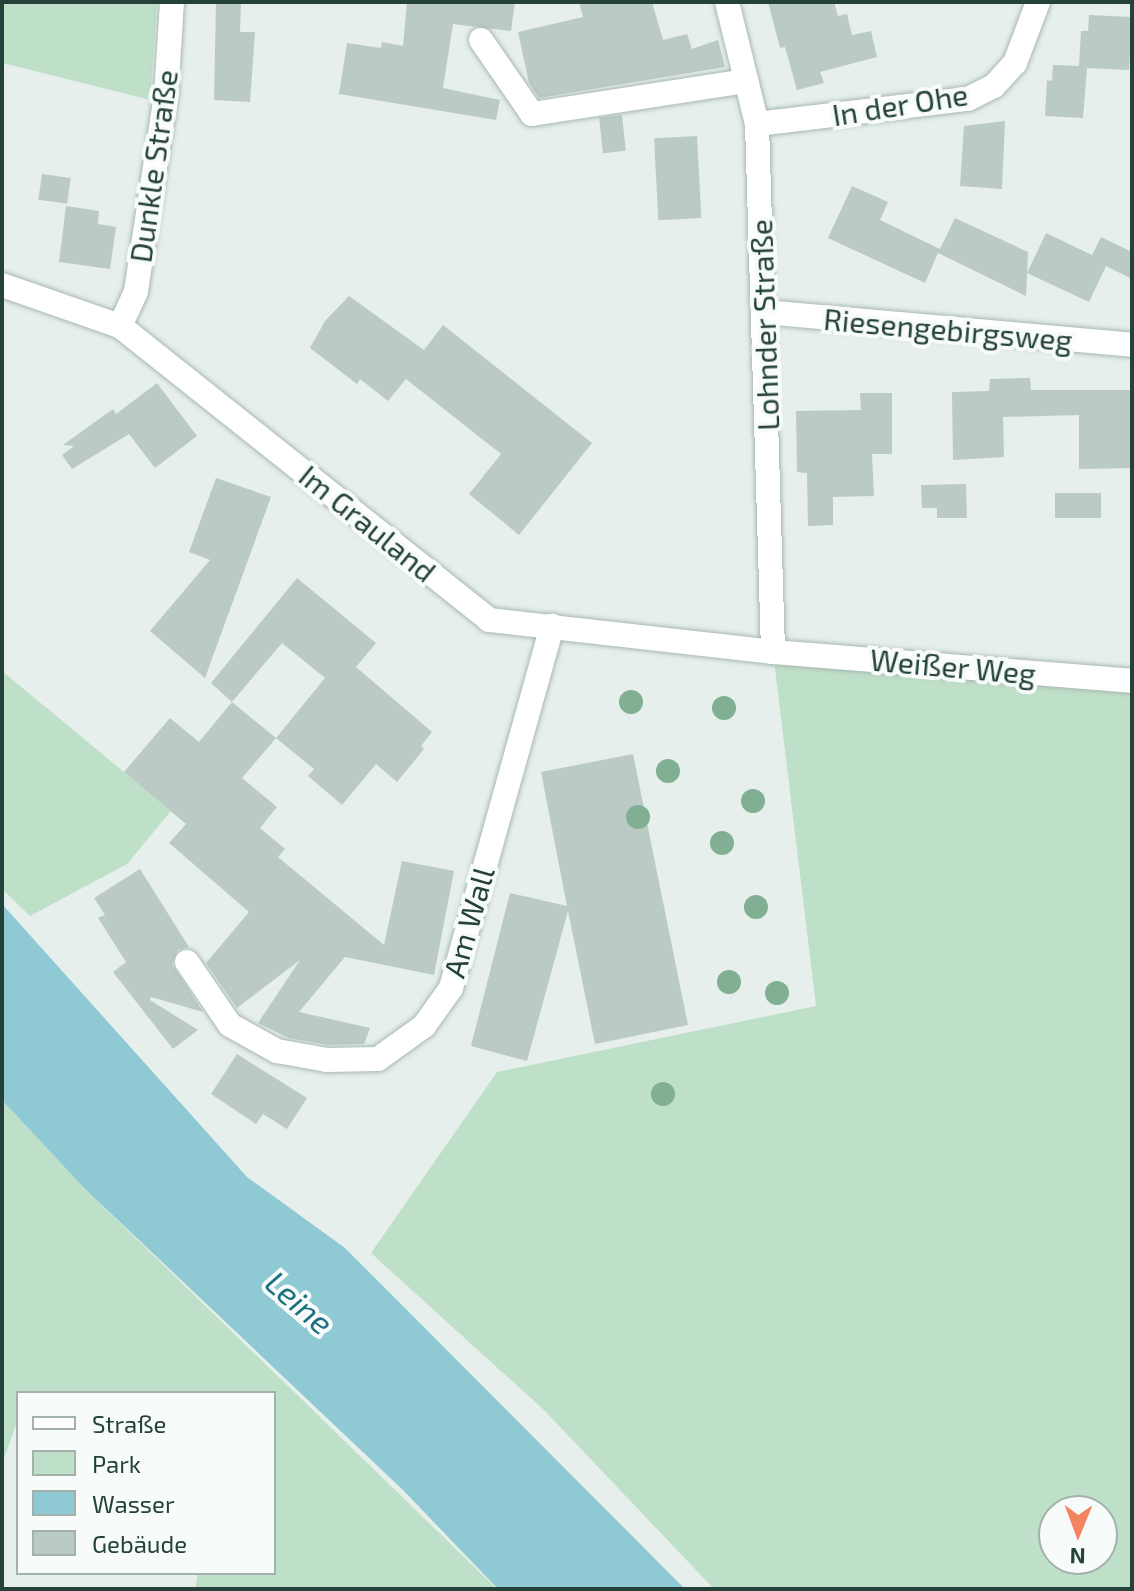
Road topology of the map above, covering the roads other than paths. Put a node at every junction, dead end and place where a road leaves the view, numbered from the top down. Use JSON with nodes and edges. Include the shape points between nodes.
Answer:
{"nodes":[{"id":1,"x":172,"y":2,"type":"edge"},
{"id":2,"x":727,"y":2,"type":"edge"},
{"id":3,"x":1038,"y":2,"type":"edge"},
{"id":4,"x":481,"y":40,"type":"dead end"},
{"id":5,"x":746,"y":81,"type":"junction"},
{"id":6,"x":757,"y":124,"type":"junction"},
{"id":7,"x":2,"y":285,"type":"edge"},
{"id":8,"x":765,"y":312,"type":"junction"},
{"id":9,"x":120,"y":326,"type":"junction"},
{"id":10,"x":1132,"y":345,"type":"edge"},
{"id":11,"x":552,"y":626,"type":"junction"},
{"id":12,"x":773,"y":652,"type":"junction"},
{"id":13,"x":1132,"y":681,"type":"edge"},
{"id":14,"x":187,"y":962,"type":"dead end"}],
"edges":[{"from":1,"to":9,"type":"street","name":"Dunkle Straße","via":[[166,95],[136,291]]},
{"from":2,"to":5,"type":"street","name":"Lohnder Straße"},
{"from":3,"to":6,"type":"street","name":"In der Ohe","via":[[1015,63],[994,86],[968,99]]},
{"from":4,"to":5,"type":"street","via":[[532,114]]},
{"from":5,"to":6,"type":"street","name":"Lohnder Straße"},
{"from":6,"to":8,"type":"street","name":"Lohnder Straße"},
{"from":7,"to":9,"type":"street","name":"Im Grauland"},
{"from":8,"to":10,"type":"street","name":"Riesengebirgsweg"},
{"from":8,"to":12,"type":"street","name":"Lohnder Straße"},
{"from":9,"to":11,"type":"street","name":"Im Grauland","via":[[489,620]]},
{"from":11,"to":12,"type":"street","name":"Im Grauland"},
{"from":11,"to":14,"type":"street","name":"Am Wall","via":[[451,988],[424,1026],[378,1059],[327,1060],[277,1051],[230,1025]]},
{"from":12,"to":13,"type":"street","name":"Weißer Weg"}]}
